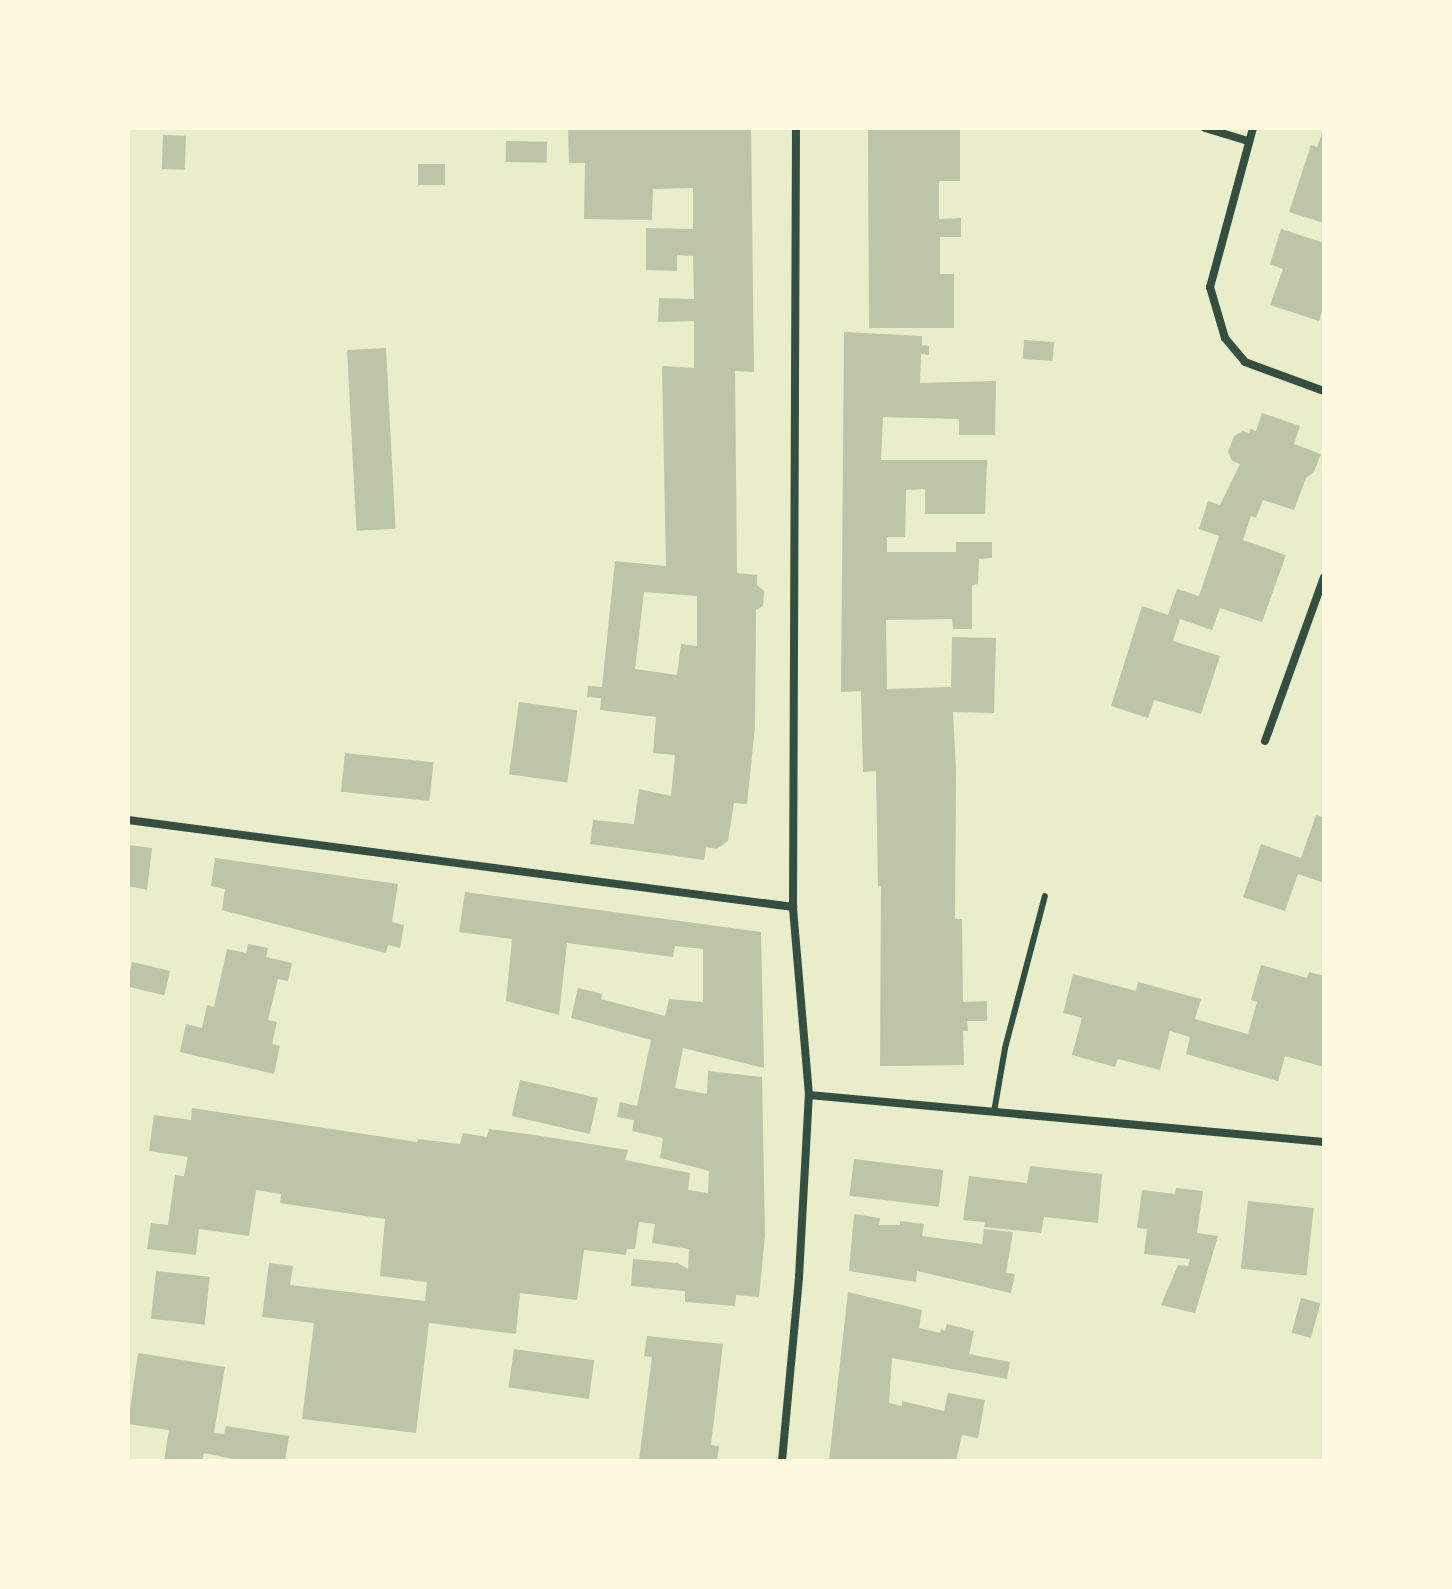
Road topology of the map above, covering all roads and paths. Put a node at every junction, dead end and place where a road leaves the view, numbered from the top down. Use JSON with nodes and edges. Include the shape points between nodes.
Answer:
{"nodes":[{"id":1,"x":796,"y":128,"type":"edge"},
{"id":2,"x":1205,"y":128,"type":"edge"},
{"id":3,"x":1253,"y":128,"type":"edge"},
{"id":4,"x":1248,"y":141,"type":"junction"},
{"id":5,"x":1324,"y":391,"type":"edge"},
{"id":6,"x":1324,"y":577,"type":"edge"},
{"id":7,"x":1265,"y":741,"type":"dead end"},
{"id":8,"x":128,"y":820,"type":"edge"},
{"id":9,"x":1045,"y":896,"type":"dead end"},
{"id":10,"x":793,"y":907,"type":"junction"},
{"id":11,"x":809,"y":1095,"type":"junction"},
{"id":12,"x":994,"y":1112,"type":"junction"},
{"id":13,"x":1324,"y":1142,"type":"edge"},
{"id":14,"x":782,"y":1461,"type":"edge"}],
"edges":[{"from":1,"to":10,"type":"street"},
{"from":2,"to":4,"type":"street"},
{"from":3,"to":4,"type":"street"},
{"from":4,"to":5,"type":"street","via":[[1210,287],[1225,338],[1245,362]]},
{"from":6,"to":7,"type":"street"},
{"from":8,"to":10,"type":"street"},
{"from":9,"to":12,"type":"lane","via":[[1005,1048]]},
{"from":10,"to":11,"type":"street"},
{"from":11,"to":12,"type":"street"},
{"from":11,"to":14,"type":"street"},
{"from":12,"to":13,"type":"street"}]}
